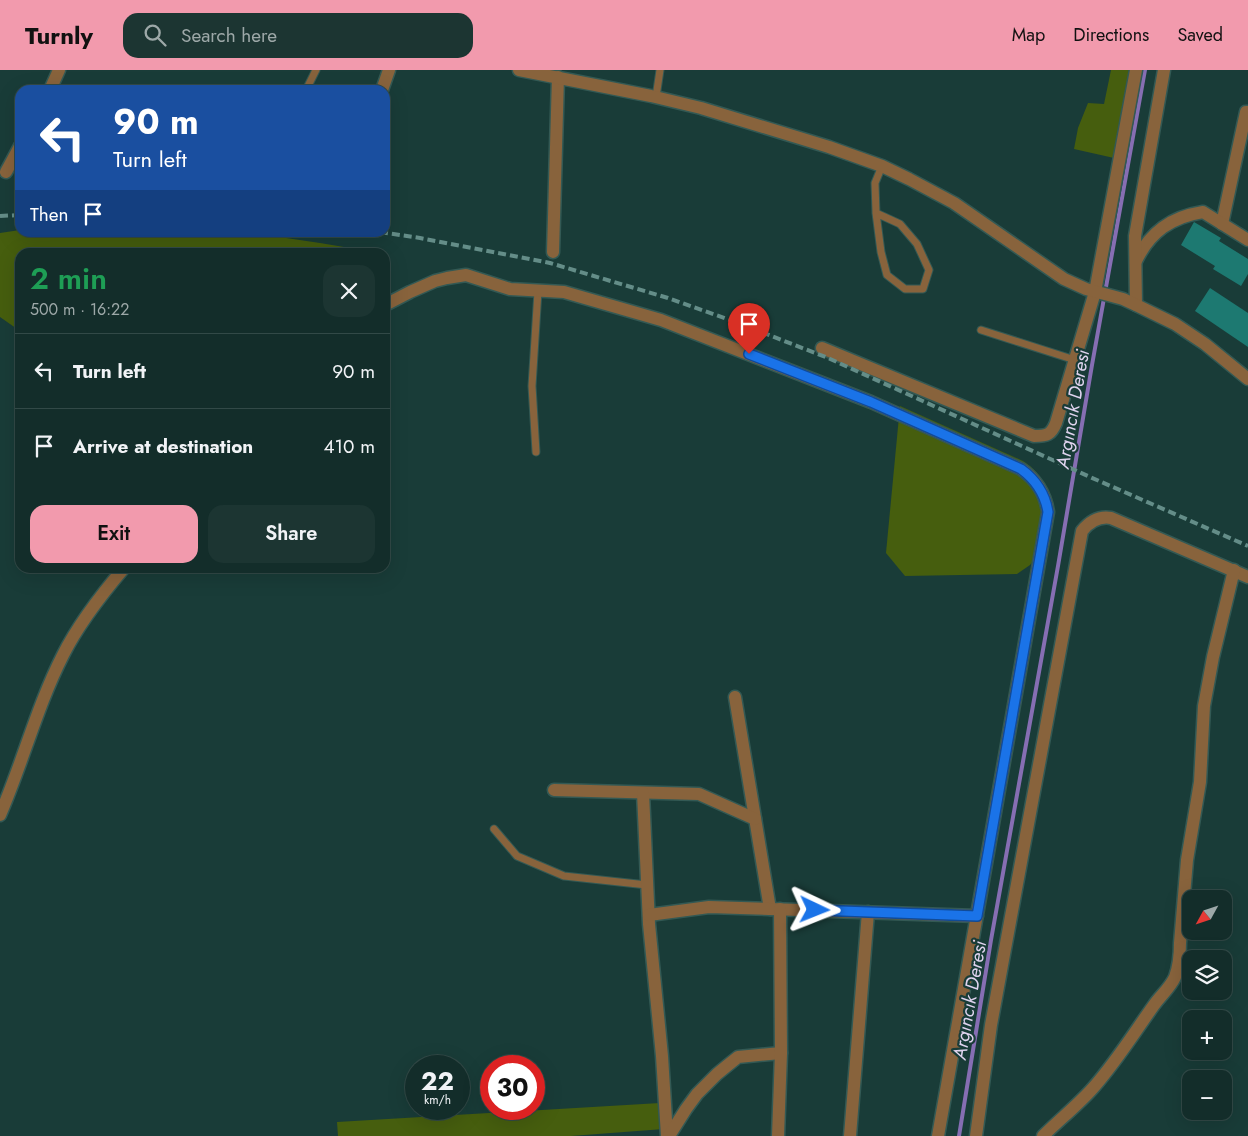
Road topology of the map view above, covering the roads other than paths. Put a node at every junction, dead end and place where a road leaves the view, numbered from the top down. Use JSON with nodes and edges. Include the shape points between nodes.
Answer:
{"nodes":[{"id":1,"x":59,"y":70,"type":"edge"},
{"id":2,"x":316,"y":70,"type":"edge"},
{"id":3,"x":389,"y":70,"type":"edge"},
{"id":4,"x":519,"y":70,"type":"edge"},
{"id":5,"x":660,"y":70,"type":"edge"},
{"id":6,"x":1136,"y":70,"type":"edge"},
{"id":7,"x":1164,"y":70,"type":"edge"},
{"id":8,"x":558,"y":77,"type":"junction"},
{"id":9,"x":52,"y":85,"type":"edge"},
{"id":10,"x":308,"y":85,"type":"edge"},
{"id":11,"x":384,"y":85,"type":"edge"},
{"id":12,"x":656,"y":97,"type":"junction"},
{"id":13,"x":1248,"y":112,"type":"edge"},
{"id":14,"x":15,"y":153,"type":"edge"},
{"id":15,"x":882,"y":166,"type":"junction"},
{"id":16,"x":3,"y":170,"type":"edge"},
{"id":17,"x":876,"y":213,"type":"junction"},
{"id":18,"x":1222,"y":224,"type":"junction"},
{"id":19,"x":1248,"y":240,"type":"edge"},
{"id":20,"x":553,"y":252,"type":"dead end"},
{"id":21,"x":1136,"y":262,"type":"junction"},
{"id":22,"x":538,"y":290,"type":"junction"},
{"id":23,"x":1098,"y":292,"type":"junction"},
{"id":24,"x":390,"y":302,"type":"edge"},
{"id":25,"x":1136,"y":305,"type":"junction"},
{"id":26,"x":981,"y":330,"type":"dead end"},
{"id":27,"x":822,"y":348,"type":"dead end"},
{"id":28,"x":1075,"y":360,"type":"junction"},
{"id":29,"x":1248,"y":379,"type":"edge"},
{"id":30,"x":536,"y":452,"type":"dead end"},
{"id":31,"x":1234,"y":570,"type":"junction"},
{"id":32,"x":120,"y":573,"type":"edge"},
{"id":33,"x":1248,"y":577,"type":"edge"},
{"id":34,"x":735,"y":697,"type":"dead end"},
{"id":35,"x":554,"y":790,"type":"dead end"},
{"id":36,"x":643,"y":793,"type":"junction"},
{"id":37,"x":0,"y":815,"type":"edge"},
{"id":38,"x":755,"y":819,"type":"junction"},
{"id":39,"x":494,"y":829,"type":"dead end"},
{"id":40,"x":647,"y":885,"type":"junction"},
{"id":41,"x":775,"y":909,"type":"junction"},
{"id":42,"x":868,"y":912,"type":"junction"},
{"id":43,"x":649,"y":915,"type":"junction"},
{"id":44,"x":977,"y":916,"type":"junction"},
{"id":45,"x":781,"y":1053,"type":"junction"},
{"id":46,"x":668,"y":1136,"type":"edge"},
{"id":47,"x":778,"y":1136,"type":"edge"},
{"id":48,"x":850,"y":1136,"type":"edge"},
{"id":49,"x":938,"y":1136,"type":"edge"},
{"id":50,"x":976,"y":1136,"type":"edge"},
{"id":51,"x":1043,"y":1136,"type":"edge"}],
"edges":[{"from":1,"to":9,"type":"street"},
{"from":2,"to":10,"type":"lane"},
{"from":3,"to":11,"type":"street"},
{"from":4,"to":8,"type":"street"},
{"from":5,"to":12,"type":"lane"},
{"from":6,"to":23,"type":"street"},
{"from":7,"to":21,"type":"street","via":[[1135,236]]},
{"from":8,"to":12,"type":"street"},
{"from":8,"to":20,"type":"street"},
{"from":12,"to":15,"type":"street","via":[[750,122]]},
{"from":13,"to":18,"type":"street"},
{"from":14,"to":16,"type":"street"},
{"from":15,"to":17,"type":"lane","via":[[875,183]]},
{"from":15,"to":23,"type":"street","via":[[954,203],[1064,279]]},
{"from":17,"to":17,"type":"lane","via":[[887,275],[905,289],[923,289],[929,270],[917,244],[900,224]]},
{"from":18,"to":19,"type":"street"},
{"from":18,"to":21,"type":"street","via":[[1203,212],[1174,220],[1155,233]]},
{"from":21,"to":25,"type":"street"},
{"from":22,"to":24,"type":"street","via":[[510,289],[466,275],[435,282]]},
{"from":22,"to":30,"type":"lane","via":[[532,386]]},
{"from":22,"to":44,"type":"street","via":[[564,292],[661,320],[884,407],[1013,465],[1040,487],[1048,512]]},
{"from":23,"to":25,"type":"street"},
{"from":23,"to":28,"type":"street"},
{"from":25,"to":29,"type":"street","via":[[1190,334]]},
{"from":26,"to":28,"type":"lane"},
{"from":27,"to":28,"type":"street","via":[[1034,436],[1052,432]]},
{"from":31,"to":33,"type":"street"},
{"from":31,"to":50,"type":"street","via":[[1111,518],[1090,522],[1082,531],[991,1025]]},
{"from":31,"to":51,"type":"street","via":[[1204,706],[1200,782],[1187,860],[1176,975],[1092,1090]]},
{"from":32,"to":37,"type":"street","via":[[85,617],[63,654]]},
{"from":34,"to":38,"type":"street"},
{"from":35,"to":36,"type":"street"},
{"from":36,"to":38,"type":"street","via":[[699,794]]},
{"from":36,"to":40,"type":"street"},
{"from":38,"to":41,"type":"street"},
{"from":39,"to":40,"type":"lane","via":[[517,856],[564,876]]},
{"from":40,"to":43,"type":"street"},
{"from":41,"to":42,"type":"street"},
{"from":41,"to":43,"type":"street","via":[[709,907]]},
{"from":41,"to":45,"type":"street"},
{"from":42,"to":44,"type":"street"},
{"from":42,"to":48,"type":"street"},
{"from":43,"to":46,"type":"street"},
{"from":44,"to":49,"type":"street"},
{"from":45,"to":46,"type":"street","via":[[738,1058],[728,1065],[696,1094]]},
{"from":45,"to":47,"type":"street"}]}
